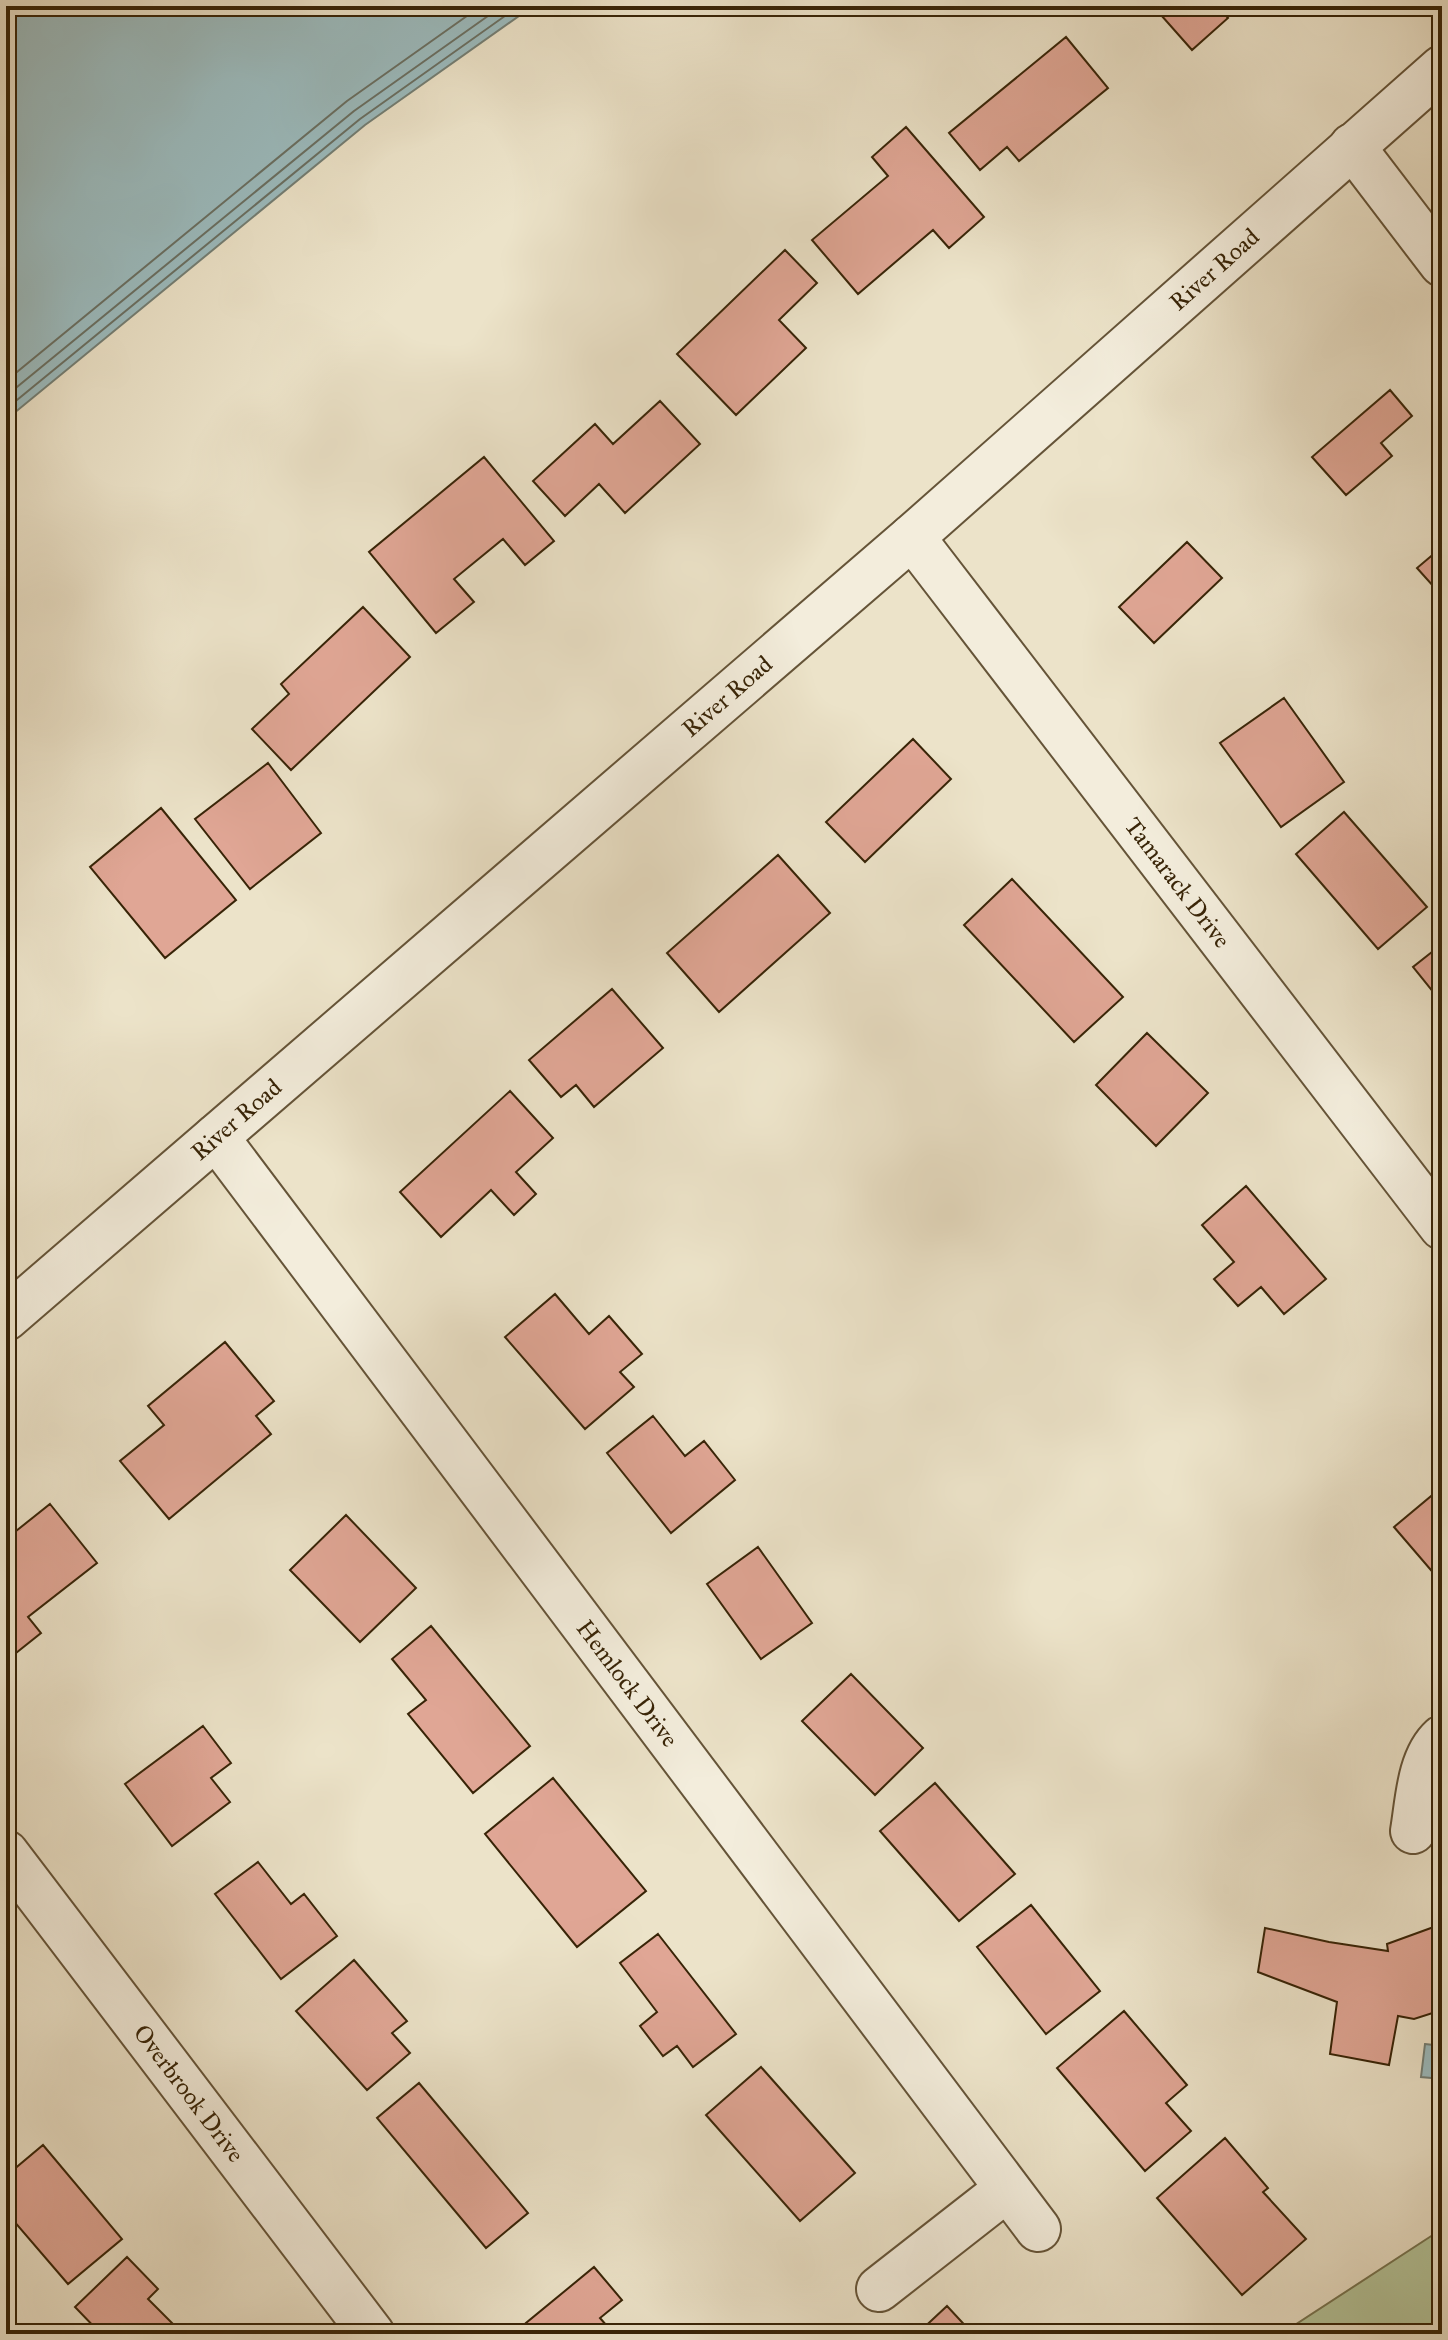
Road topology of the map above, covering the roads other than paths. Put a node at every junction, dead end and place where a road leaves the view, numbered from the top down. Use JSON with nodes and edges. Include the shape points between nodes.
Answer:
{"nodes":[{"id":1,"x":1442,"y":68,"type":"edge"},
{"id":2,"x":1352,"y":146,"type":"junction"},
{"id":3,"x":1442,"y":264,"type":"edge"},
{"id":4,"x":912,"y":537,"type":"junction"},
{"id":5,"x":216,"y":1137,"type":"junction"},
{"id":6,"x":1442,"y":1227,"type":"edge"},
{"id":7,"x":6,"y":1318,"type":"edge"},
{"id":8,"x":1442,"y":1738,"type":"edge"},
{"id":9,"x":1413,"y":1831,"type":"dead end"},
{"id":10,"x":6,"y":1853,"type":"edge"},
{"id":11,"x":1007,"y":2189,"type":"junction"},
{"id":12,"x":1038,"y":2229,"type":"dead end"},
{"id":13,"x":879,"y":2289,"type":"dead end"},
{"id":14,"x":372,"y":2334,"type":"edge"}],
"edges":[{"from":1,"to":2,"type":"street","name":"River Road"},
{"from":2,"to":3,"type":"street"},
{"from":2,"to":4,"type":"street","name":"River Road"},
{"from":4,"to":5,"type":"street","name":"River Road"},
{"from":4,"to":6,"type":"street","name":"Tamarack Drive"},
{"from":5,"to":7,"type":"street","name":"River Road"},
{"from":5,"to":11,"type":"street","name":"Hemlock Drive"},
{"from":8,"to":9,"type":"street","via":[[1433,1746],[1422,1779]]},
{"from":10,"to":14,"type":"street","name":"Overbrook Drive"},
{"from":11,"to":12,"type":"street","name":"Hemlock Drive"},
{"from":11,"to":13,"type":"street"}]}
